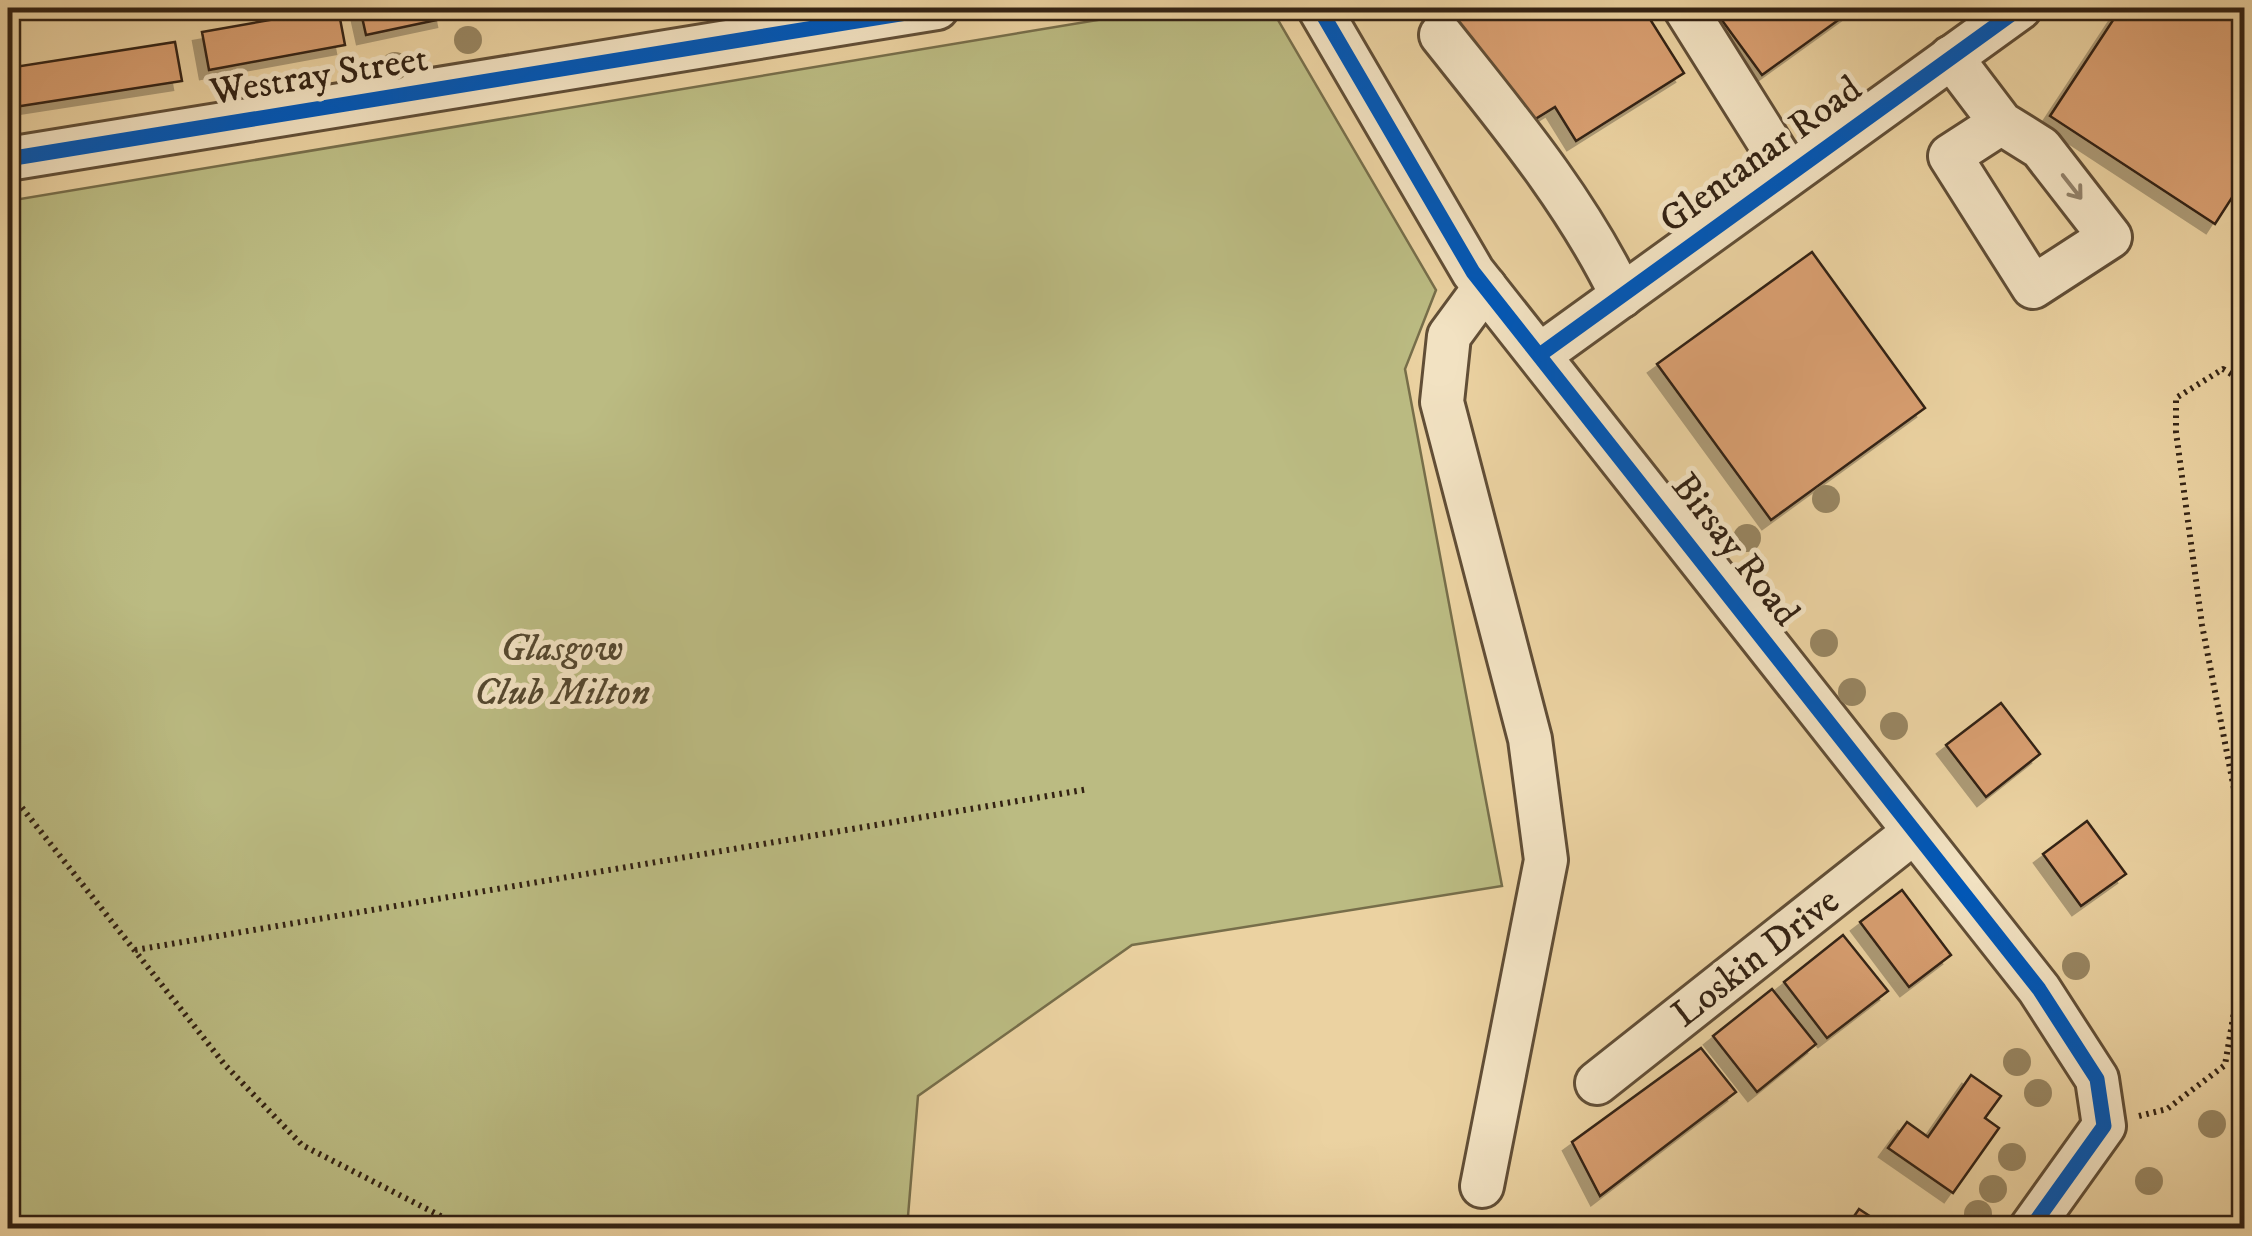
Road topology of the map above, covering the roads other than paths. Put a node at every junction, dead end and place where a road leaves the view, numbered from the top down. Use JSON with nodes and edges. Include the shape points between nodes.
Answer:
{"nodes":[{"id":1,"x":937,"y":8,"type":"edge"},
{"id":2,"x":1319,"y":8,"type":"edge"},
{"id":3,"x":1685,"y":8,"type":"edge"},
{"id":4,"x":2020,"y":8,"type":"edge"},
{"id":5,"x":1442,"y":35,"type":"dead end"},
{"id":6,"x":1952,"y":57,"type":"junction"},
{"id":7,"x":2000,"y":123,"type":"dead end"},
{"id":8,"x":8,"y":160,"type":"edge"},
{"id":9,"x":1790,"y":174,"type":"junction"},
{"id":10,"x":1485,"y":288,"type":"junction"},
{"id":11,"x":1622,"y":296,"type":"junction"},
{"id":12,"x":1541,"y":354,"type":"junction"},
{"id":13,"x":1914,"y":832,"type":"junction"},
{"id":14,"x":1598,"y":1083,"type":"dead end"},
{"id":15,"x":1482,"y":1186,"type":"dead end"},
{"id":16,"x":2030,"y":1228,"type":"edge"}],
"edges":[{"from":1,"to":8,"type":"street","name":"Westray Street"},
{"from":2,"to":10,"type":"street","name":"Birsay Road"},
{"from":3,"to":9,"type":"street"},
{"from":4,"to":6,"type":"street","name":"Glentanar Road"},
{"from":5,"to":11,"type":"street","via":[[1543,166],[1598,246]]},
{"from":6,"to":7,"type":"street"},
{"from":6,"to":9,"type":"street","name":"Glentanar Road"},
{"from":9,"to":11,"type":"street","name":"Glentanar Road"},
{"from":10,"to":12,"type":"street","name":"Birsay Road"},
{"from":10,"to":15,"type":"street","via":[[1449,336],[1442,402],[1530,739],[1546,860]]},
{"from":11,"to":12,"type":"street","name":"Glentanar Road"},
{"from":12,"to":13,"type":"street","name":"Birsay Road"},
{"from":13,"to":14,"type":"street","name":"Loskin Drive"},
{"from":13,"to":16,"type":"street","name":"Birsay Road","via":[[2049,1004],[2097,1080],[2104,1126]]}]}
